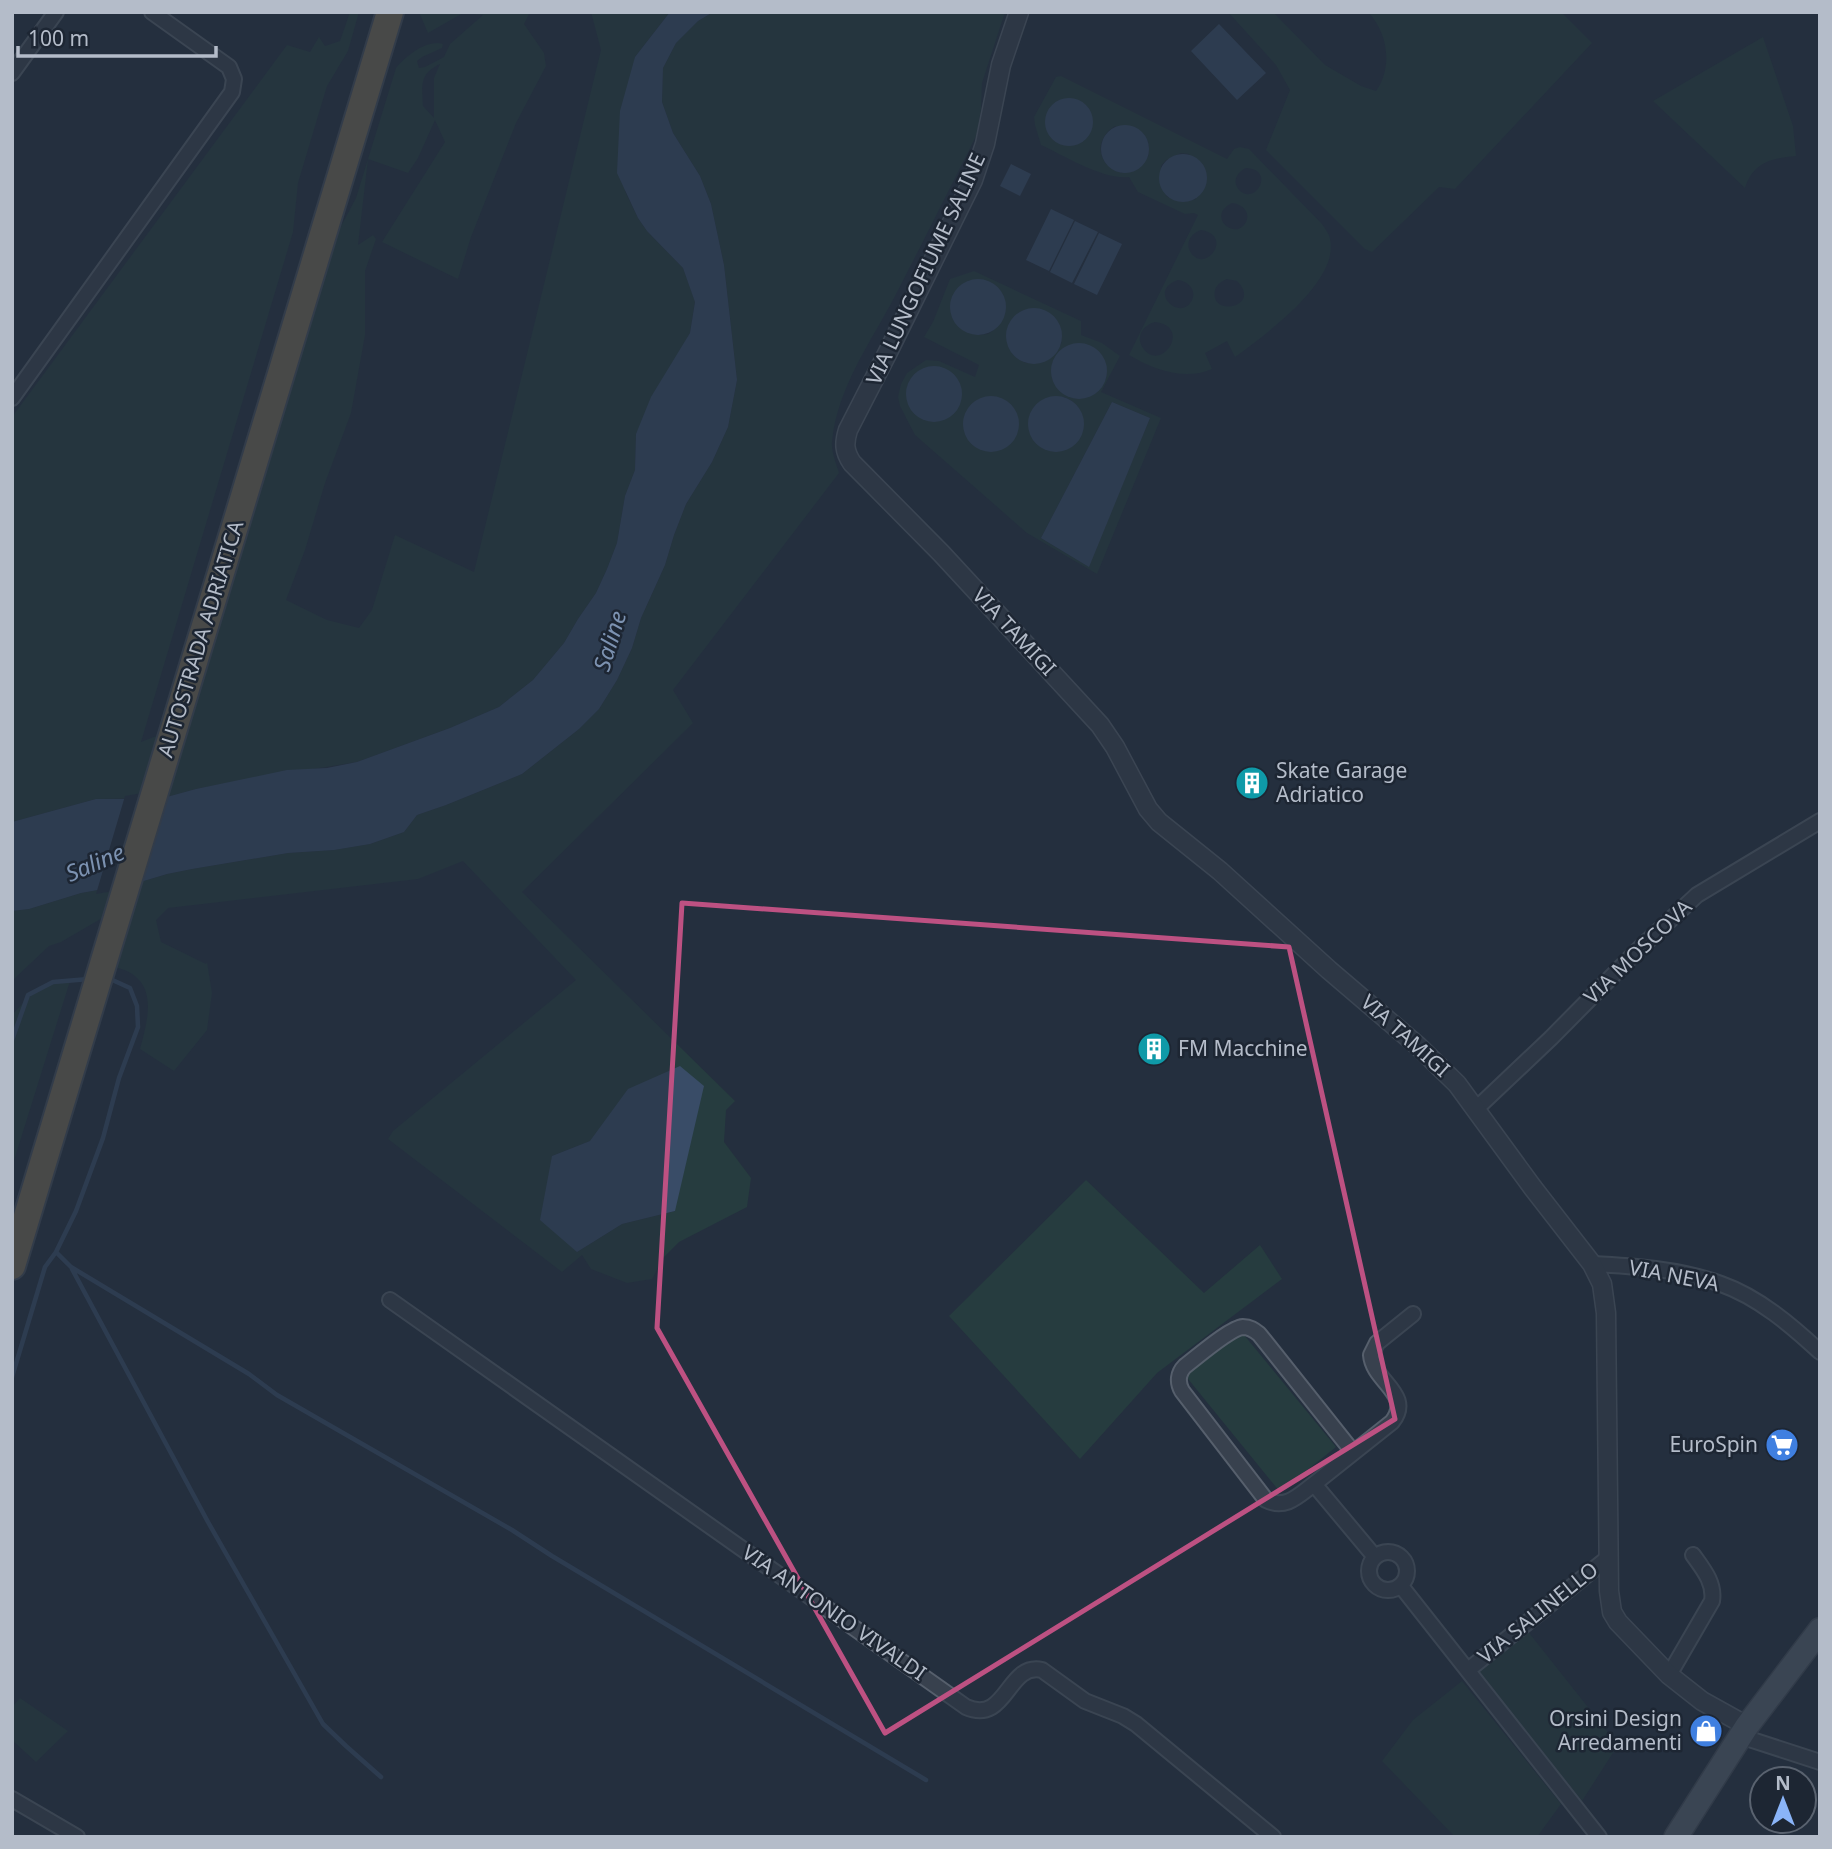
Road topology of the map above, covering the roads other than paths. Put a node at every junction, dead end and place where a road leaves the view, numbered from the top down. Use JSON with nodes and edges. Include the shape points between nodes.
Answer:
{"nodes":[{"id":1,"x":55,"y":12,"type":"edge"},
{"id":2,"x":152,"y":12,"type":"edge"},
{"id":3,"x":371,"y":12,"type":"edge"},
{"id":4,"x":390,"y":12,"type":"edge"},
{"id":5,"x":1019,"y":12,"type":"edge"},
{"id":6,"x":12,"y":73,"type":"edge"},
{"id":7,"x":12,"y":398,"type":"edge"},
{"id":8,"x":844,"y":441,"type":"joint"},
{"id":9,"x":178,"y":687,"type":"junction"},
{"id":10,"x":1820,"y":821,"type":"edge"},
{"id":11,"x":77,"y":1023,"type":"junction"},
{"id":12,"x":1476,"y":1109,"type":"junction"},
{"id":13,"x":12,"y":1204,"type":"edge"},
{"id":14,"x":1592,"y":1264,"type":"junction"},
{"id":15,"x":12,"y":1266,"type":"edge"},
{"id":16,"x":390,"y":1300,"type":"dead end"},
{"id":17,"x":1413,"y":1314,"type":"dead end"},
{"id":18,"x":1820,"y":1352,"type":"edge"},
{"id":19,"x":1353,"y":1452,"type":"junction"},
{"id":20,"x":1314,"y":1484,"type":"junction"},
{"id":21,"x":1693,"y":1555,"type":"dead end"},
{"id":22,"x":1375,"y":1557,"type":"junction"},
{"id":23,"x":1609,"y":1557,"type":"junction"},
{"id":24,"x":1401,"y":1586,"type":"junction"},
{"id":25,"x":1819,"y":1631,"type":"edge"},
{"id":26,"x":1468,"y":1670,"type":"junction"},
{"id":27,"x":1669,"y":1675,"type":"junction"},
{"id":28,"x":1743,"y":1731,"type":"junction"},
{"id":29,"x":1819,"y":1761,"type":"edge"},
{"id":30,"x":12,"y":1799,"type":"edge"},
{"id":31,"x":77,"y":1837,"type":"edge"},
{"id":32,"x":1273,"y":1837,"type":"edge"},
{"id":33,"x":1598,"y":1837,"type":"edge"},
{"id":34,"x":1676,"y":1837,"type":"edge"}],
"edges":[{"from":1,"to":6,"type":"street"},
{"from":2,"to":7,"type":"street","via":[[229,68],[234,79],[232,92]]},
{"from":3,"to":9,"type":"highway","name":"AUTOSTRADA ADRIATICA"},
{"from":4,"to":9,"type":"highway","name":"AUTOSTRADA ADRIATICA"},
{"from":5,"to":8,"type":"street","name":"VIA LUNGOFIUME SALINE","via":[[973,180]]},
{"from":8,"to":12,"type":"street","name":"VIA TAMIGI","via":[[852,463],[1100,726],[1153,816],[1449,1074]]},
{"from":9,"to":11,"type":"highway","name":"AUTOSTRADA ADRIATICA"},
{"from":10,"to":12,"type":"street","name":"VIA MOSCOVA","via":[[1698,895]]},
{"from":11,"to":13,"type":"highway","name":"AUTOSTRADA ADRIATICA"},
{"from":11,"to":15,"type":"highway","name":"AUTOSTRADA ADRIATICA"},
{"from":12,"to":14,"type":"street","name":"VIA TAMIGI"},
{"from":14,"to":18,"type":"street","name":"VIA NEVA","via":[[1650,1269],[1721,1284],[1777,1316]]},
{"from":14,"to":23,"type":"street","name":"VIA TAMIGI","via":[[1602,1284],[1606,1313]]},
{"from":16,"to":32,"type":"street","name":"VIA ANTONIO VIVALDI","via":[[966,1707],[987,1710],[1026,1671],[1042,1670],[1085,1702],[1136,1724]]},
{"from":17,"to":19,"type":"street","via":[[1377,1343],[1371,1355],[1398,1399],[1398,1413]]},
{"from":19,"to":20,"type":"street"},
{"from":19,"to":20,"type":"street","via":[[1251,1329],[1235,1329],[1182,1369],[1178,1382],[1182,1391],[1266,1500],[1288,1503]]},
{"from":20,"to":22,"type":"street"},
{"from":21,"to":27,"type":"street","via":[[1711,1582],[1713,1601]]},
{"from":22,"to":24,"type":"street","via":[[1368,1573],[1373,1584],[1390,1591]]},
{"from":22,"to":24,"type":"street","via":[[1391,1552],[1401,1557],[1408,1574]]},
{"from":23,"to":26,"type":"street","name":"VIA SALINELLO"},
{"from":23,"to":27,"type":"street","name":"VIA TAMIGI","via":[[1614,1617]]},
{"from":24,"to":26,"type":"street"},
{"from":25,"to":28,"type":"main road"},
{"from":26,"to":33,"type":"street"},
{"from":27,"to":28,"type":"street","name":"VIA TAMIGI"},
{"from":28,"to":29,"type":"street"},
{"from":28,"to":34,"type":"main road"},
{"from":30,"to":31,"type":"street"}]}
